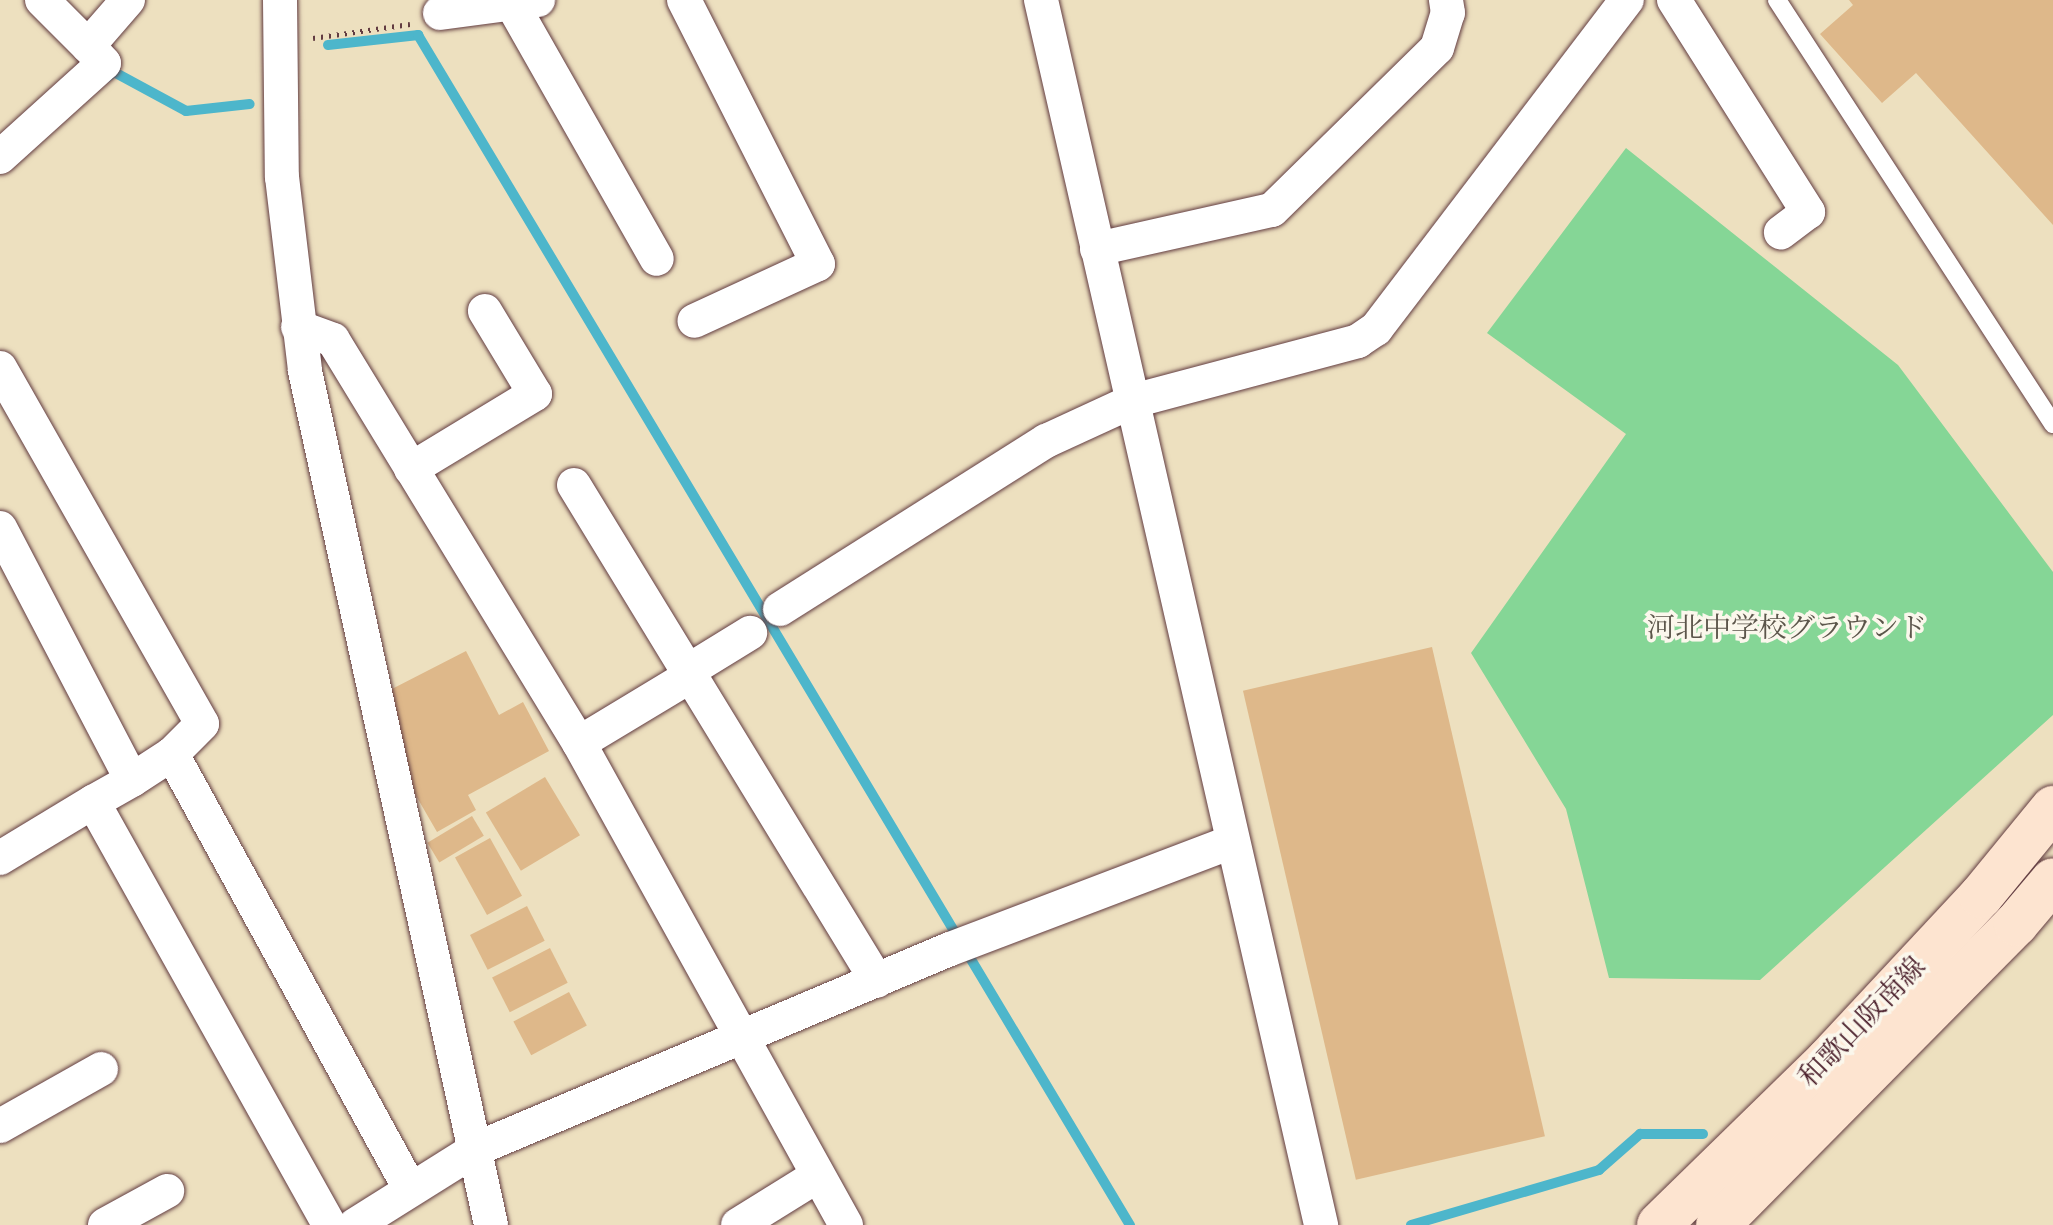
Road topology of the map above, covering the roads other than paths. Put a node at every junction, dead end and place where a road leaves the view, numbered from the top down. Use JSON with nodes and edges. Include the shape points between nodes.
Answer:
{"nodes":[{"id":1,"x":42,"y":0,"type":"edge"},
{"id":2,"x":128,"y":0,"type":"edge"},
{"id":3,"x":280,"y":0,"type":"edge"},
{"id":4,"x":684,"y":0,"type":"edge"},
{"id":5,"x":1041,"y":0,"type":"edge"},
{"id":6,"x":1446,"y":0,"type":"edge"},
{"id":7,"x":1627,"y":0,"type":"edge"},
{"id":8,"x":1674,"y":0,"type":"edge"},
{"id":9,"x":1777,"y":0,"type":"edge"},
{"id":10,"x":525,"y":2,"type":"edge"},
{"id":11,"x":440,"y":13,"type":"road end"},
{"id":12,"x":88,"y":46,"type":"junction"},
{"id":13,"x":0,"y":157,"type":"edge"},
{"id":14,"x":1781,"y":232,"type":"dead end"},
{"id":15,"x":1097,"y":249,"type":"junction"},
{"id":16,"x":657,"y":259,"type":"dead end"},
{"id":17,"x":485,"y":311,"type":"dead end"},
{"id":18,"x":694,"y":321,"type":"dead end"},
{"id":19,"x":298,"y":327,"type":"junction"},
{"id":20,"x":0,"y":368,"type":"edge"},
{"id":21,"x":1133,"y":401,"type":"junction"},
{"id":22,"x":2053,"y":424,"type":"edge"},
{"id":23,"x":411,"y":469,"type":"junction"},
{"id":24,"x":574,"y":485,"type":"dead end"},
{"id":25,"x":0,"y":528,"type":"edge"},
{"id":26,"x":780,"y":609,"type":"dead end"},
{"id":27,"x":750,"y":633,"type":"dead end"},
{"id":28,"x":689,"y":673,"type":"junction"},
{"id":29,"x":579,"y":743,"type":"junction"},
{"id":30,"x":172,"y":754,"type":"junction"},
{"id":31,"x":132,"y":780,"type":"junction"},
{"id":32,"x":93,"y":802,"type":"junction"},
{"id":33,"x":2053,"y":808,"type":"edge"},
{"id":34,"x":1232,"y":842,"type":"junction"},
{"id":35,"x":0,"y":858,"type":"edge"},
{"id":36,"x":2053,"y":880,"type":"edge"},
{"id":37,"x":877,"y":981,"type":"junction"},
{"id":38,"x":746,"y":1038,"type":"junction"},
{"id":39,"x":101,"y":1069,"type":"dead end"},
{"id":40,"x":0,"y":1126,"type":"edge"},
{"id":41,"x":476,"y":1149,"type":"junction"},
{"id":42,"x":817,"y":1176,"type":"junction"},
{"id":43,"x":410,"y":1189,"type":"junction"},
{"id":44,"x":167,"y":1191,"type":"dead end"},
{"id":45,"x":105,"y":1225,"type":"edge"},
{"id":46,"x":329,"y":1225,"type":"edge"},
{"id":47,"x":355,"y":1225,"type":"edge"},
{"id":48,"x":491,"y":1225,"type":"edge"},
{"id":49,"x":738,"y":1225,"type":"edge"},
{"id":50,"x":846,"y":1225,"type":"edge"},
{"id":51,"x":1321,"y":1225,"type":"edge"},
{"id":52,"x":1659,"y":1225,"type":"edge"},
{"id":53,"x":1718,"y":1225,"type":"edge"}],
"edges":[{"from":1,"to":12,"type":"street"},
{"from":2,"to":12,"type":"street"},
{"from":3,"to":19,"type":"street","via":[[282,177]]},
{"from":4,"to":18,"type":"street","via":[[818,264]]},
{"from":5,"to":15,"type":"street"},
{"from":6,"to":15,"type":"street","via":[[1448,13],[1437,48],[1272,210]]},
{"from":7,"to":21,"type":"street","via":[[1376,329],[1358,341]]},
{"from":8,"to":14,"type":"street","via":[[1808,212]]},
{"from":9,"to":22,"type":"lane"},
{"from":10,"to":11,"type":"street"},
{"from":10,"to":16,"type":"street"},
{"from":12,"to":13,"type":"street","via":[[104,63]]},
{"from":15,"to":21,"type":"street"},
{"from":17,"to":23,"type":"street","via":[[535,394]]},
{"from":19,"to":23,"type":"street","via":[[333,340]]},
{"from":19,"to":41,"type":"street"},
{"from":20,"to":30,"type":"street","via":[[202,724]]},
{"from":21,"to":26,"type":"street","via":[[1046,441]]},
{"from":21,"to":34,"type":"street"},
{"from":23,"to":29,"type":"street"},
{"from":24,"to":28,"type":"street"},
{"from":25,"to":31,"type":"street"},
{"from":27,"to":28,"type":"street"},
{"from":28,"to":29,"type":"street"},
{"from":28,"to":37,"type":"street"},
{"from":29,"to":38,"type":"street"},
{"from":30,"to":31,"type":"street"},
{"from":30,"to":43,"type":"street"},
{"from":31,"to":32,"type":"street"},
{"from":32,"to":35,"type":"street"},
{"from":32,"to":46,"type":"street"},
{"from":33,"to":52,"type":"main road","name":"和歌山阪南線","via":[[1981,896],[1838,1049]]},
{"from":34,"to":37,"type":"street"},
{"from":34,"to":51,"type":"street"},
{"from":36,"to":53,"type":"main road","name":"和歌山阪南線","via":[[2006,935]]},
{"from":37,"to":38,"type":"street"},
{"from":38,"to":41,"type":"street"},
{"from":38,"to":42,"type":"street"},
{"from":39,"to":40,"type":"street"},
{"from":41,"to":43,"type":"street"},
{"from":41,"to":48,"type":"street"},
{"from":42,"to":49,"type":"street"},
{"from":42,"to":50,"type":"street"},
{"from":43,"to":47,"type":"street"},
{"from":44,"to":45,"type":"street"}]}
